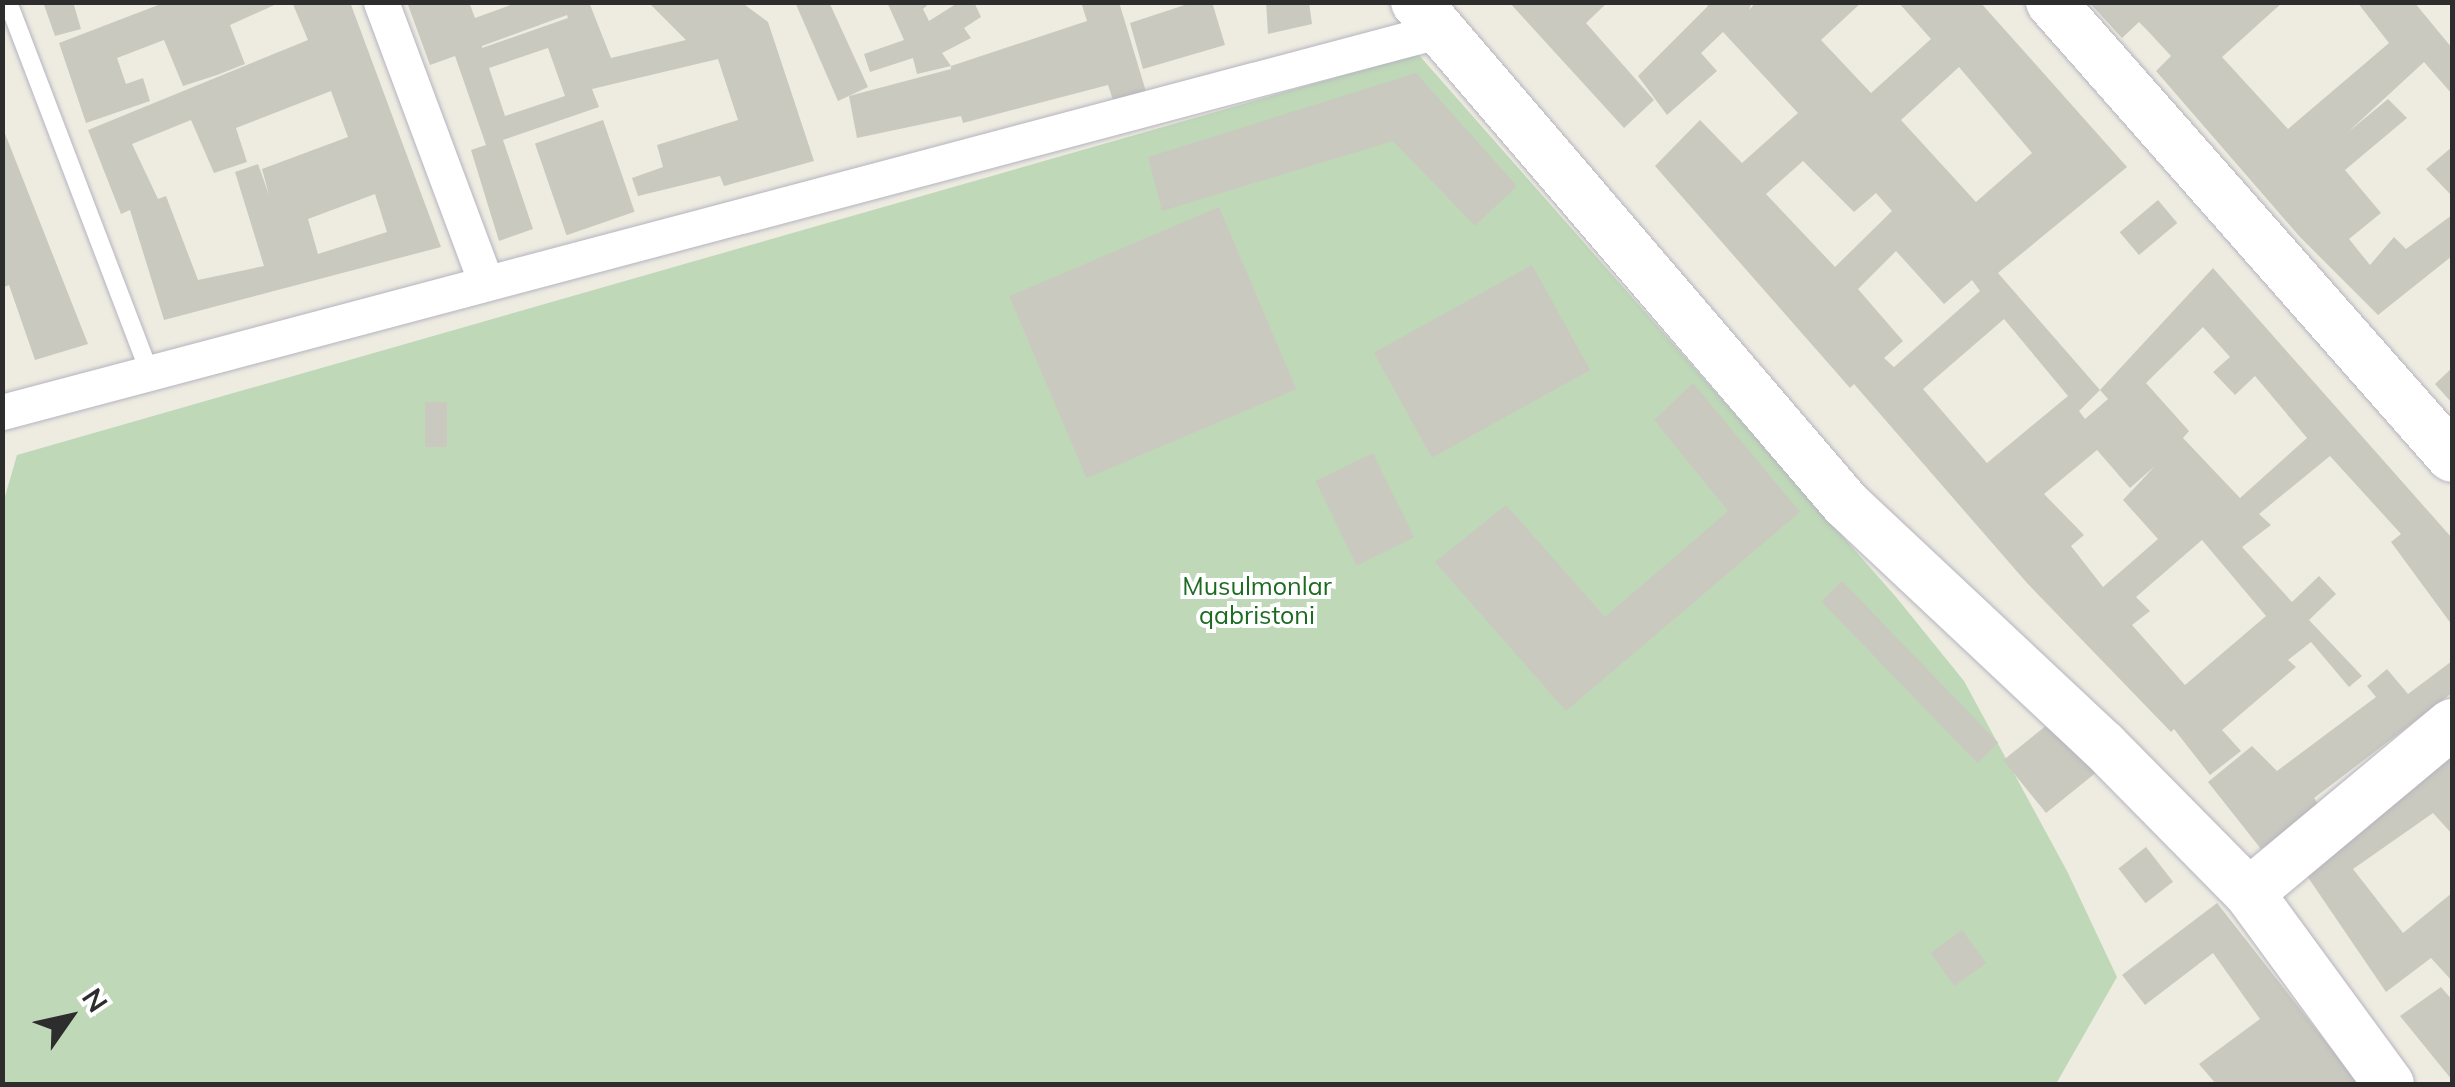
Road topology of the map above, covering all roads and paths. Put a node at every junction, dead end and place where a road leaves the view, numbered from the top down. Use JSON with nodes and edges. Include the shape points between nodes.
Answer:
{"nodes":[{"id":1,"x":8,"y":2,"type":"edge"},
{"id":2,"x":381,"y":2,"type":"edge"},
{"id":3,"x":2052,"y":2,"type":"edge"},
{"id":4,"x":1427,"y":17,"type":"edge"},
{"id":5,"x":486,"y":282,"type":"junction"},
{"id":6,"x":150,"y":373,"type":"junction"},
{"id":7,"x":2,"y":412,"type":"edge"},
{"id":8,"x":2452,"y":457,"type":"edge"},
{"id":9,"x":2452,"y":724,"type":"edge"},
{"id":10,"x":2249,"y":893,"type":"junction"},
{"id":11,"x":2389,"y":1084,"type":"edge"}],
"edges":[{"from":1,"to":6,"type":"lane"},
{"from":2,"to":5,"type":"street"},
{"from":3,"to":8,"type":"street"},
{"from":4,"to":5,"type":"street"},
{"from":4,"to":10,"type":"street","via":[[1846,504],[2104,745]]},
{"from":5,"to":6,"type":"street"},
{"from":6,"to":7,"type":"street"},
{"from":9,"to":10,"type":"street"},
{"from":10,"to":11,"type":"street"}]}
